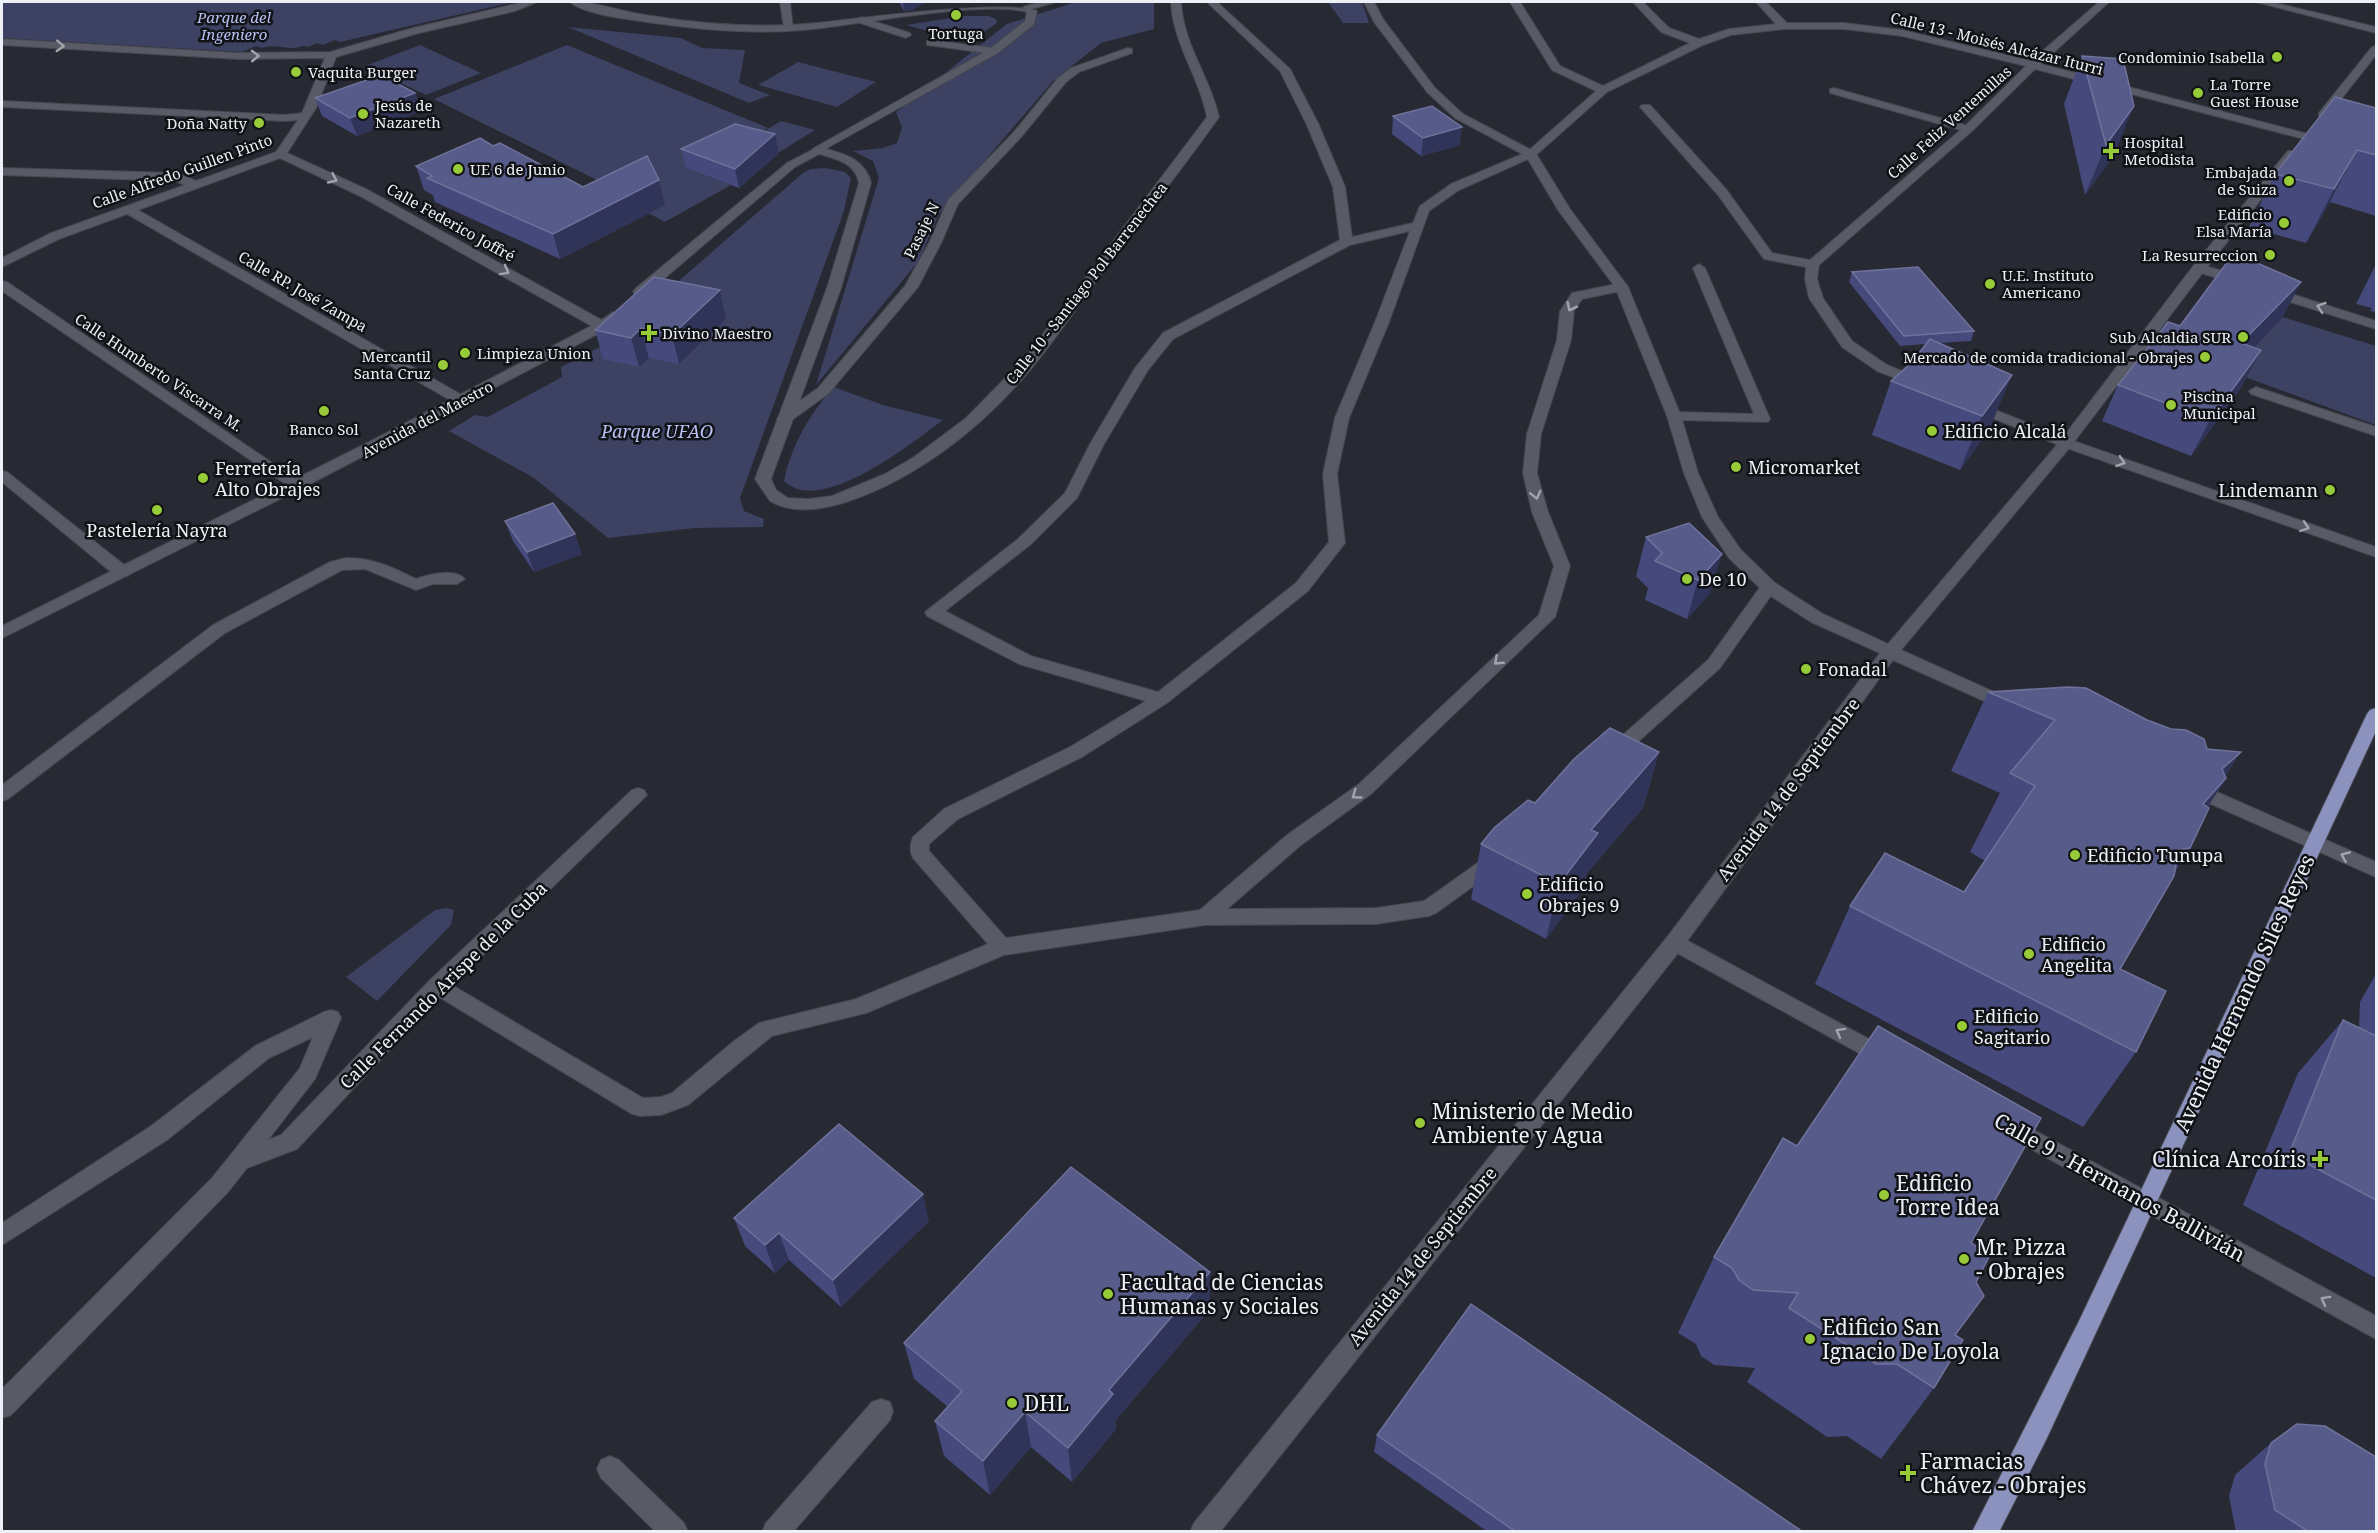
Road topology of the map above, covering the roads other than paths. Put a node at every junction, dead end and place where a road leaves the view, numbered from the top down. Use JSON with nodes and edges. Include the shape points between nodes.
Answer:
{"nodes":[{"id":1,"x":532,"y":2,"type":"edge"},
{"id":2,"x":575,"y":2,"type":"edge"},
{"id":3,"x":786,"y":2,"type":"edge"},
{"id":4,"x":1051,"y":2,"type":"edge"},
{"id":5,"x":1176,"y":2,"type":"edge"},
{"id":6,"x":1212,"y":2,"type":"edge"},
{"id":7,"x":1369,"y":2,"type":"edge"},
{"id":8,"x":1515,"y":2,"type":"edge"},
{"id":9,"x":1638,"y":2,"type":"edge"},
{"id":10,"x":1761,"y":2,"type":"edge"},
{"id":11,"x":2104,"y":2,"type":"edge"},
{"id":12,"x":2261,"y":2,"type":"edge"},
{"id":13,"x":1028,"y":7,"type":"junction"},
{"id":14,"x":861,"y":20,"type":"junction"},
{"id":15,"x":1784,"y":26,"type":"junction"},
{"id":16,"x":789,"y":28,"type":"junction"},
{"id":17,"x":2376,"y":30,"type":"edge"},
{"id":18,"x":906,"y":35,"type":"dead end"},
{"id":19,"x":2,"y":42,"type":"edge"},
{"id":20,"x":931,"y":42,"type":"dead end"},
{"id":21,"x":1699,"y":43,"type":"junction"},
{"id":22,"x":2376,"y":49,"type":"edge"},
{"id":23,"x":994,"y":51,"type":"junction"},
{"id":24,"x":1128,"y":51,"type":"dead end"},
{"id":25,"x":332,"y":55,"type":"junction"},
{"id":26,"x":2033,"y":65,"type":"junction"},
{"id":27,"x":1603,"y":90,"type":"junction"},
{"id":28,"x":1834,"y":91,"type":"dead end"},
{"id":29,"x":2,"y":105,"type":"edge"},
{"id":30,"x":1646,"y":107,"type":"dead end"},
{"id":31,"x":305,"y":116,"type":"junction"},
{"id":32,"x":1968,"y":129,"type":"junction"},
{"id":33,"x":2306,"y":136,"type":"junction"},
{"id":34,"x":2336,"y":144,"type":"edge"},
{"id":35,"x":818,"y":150,"type":"junction"},
{"id":36,"x":1531,"y":153,"type":"junction"},
{"id":37,"x":280,"y":154,"type":"junction"},
{"id":38,"x":2,"y":171,"type":"edge"},
{"id":39,"x":193,"y":184,"type":"junction"},
{"id":40,"x":128,"y":208,"type":"junction"},
{"id":41,"x":1418,"y":225,"type":"junction"},
{"id":42,"x":1346,"y":242,"type":"junction"},
{"id":43,"x":2,"y":263,"type":"edge"},
{"id":44,"x":1813,"y":264,"type":"junction"},
{"id":45,"x":1699,"y":268,"type":"dead end"},
{"id":46,"x":2199,"y":268,"type":"junction"},
{"id":47,"x":2,"y":285,"type":"edge"},
{"id":48,"x":1621,"y":286,"type":"junction"},
{"id":49,"x":2376,"y":325,"type":"edge"},
{"id":50,"x":602,"y":326,"type":"junction"},
{"id":51,"x":1934,"y":389,"type":"edge"},
{"id":52,"x":2256,"y":391,"type":"edge"},
{"id":53,"x":462,"y":401,"type":"junction"},
{"id":54,"x":1965,"y":402,"type":"edge"},
{"id":55,"x":1674,"y":416,"type":"junction"},
{"id":56,"x":784,"y":419,"type":"junction"},
{"id":57,"x":2376,"y":432,"type":"edge"},
{"id":58,"x":2066,"y":443,"type":"junction"},
{"id":59,"x":2,"y":475,"type":"edge"},
{"id":60,"x":298,"y":486,"type":"junction"},
{"id":61,"x":2376,"y":552,"type":"edge"},
{"id":62,"x":122,"y":572,"type":"junction"},
{"id":63,"x":456,"y":579,"type":"dead end"},
{"id":64,"x":1770,"y":587,"type":"junction"},
{"id":65,"x":2,"y":633,"type":"edge"},
{"id":66,"x":1890,"y":652,"type":"junction"},
{"id":67,"x":1161,"y":699,"type":"junction"},
{"id":68,"x":2020,"y":711,"type":"dead end"},
{"id":69,"x":2376,"y":714,"type":"edge"},
{"id":70,"x":1598,"y":768,"type":"edge"},
{"id":71,"x":2172,"y":779,"type":"edge"},
{"id":72,"x":2,"y":794,"type":"edge"},
{"id":73,"x":638,"y":795,"type":"dead end"},
{"id":74,"x":2313,"y":842,"type":"junction"},
{"id":75,"x":1510,"y":848,"type":"edge"},
{"id":76,"x":2376,"y":870,"type":"edge"},
{"id":77,"x":1205,"y":917,"type":"junction"},
{"id":78,"x":1675,"y":942,"type":"junction"},
{"id":79,"x":1002,"y":947,"type":"junction"},
{"id":80,"x":437,"y":986,"type":"junction"},
{"id":81,"x":1901,"y":1066,"type":"edge"},
{"id":82,"x":1994,"y":1117,"type":"edge"},
{"id":83,"x":239,"y":1161,"type":"junction"},
{"id":84,"x":2148,"y":1202,"type":"junction"},
{"id":85,"x":2,"y":1235,"type":"edge"},
{"id":86,"x":2376,"y":1328,"type":"edge"},
{"id":87,"x":2,"y":1406,"type":"edge"},
{"id":88,"x":881,"y":1411,"type":"dead end"},
{"id":89,"x":610,"y":1469,"type":"dead end"},
{"id":90,"x":675,"y":1532,"type":"edge"},
{"id":91,"x":775,"y":1532,"type":"edge"},
{"id":92,"x":1203,"y":1532,"type":"edge"},
{"id":93,"x":1985,"y":1532,"type":"edge"}],
"edges":[{"from":1,"to":25,"type":"street"},
{"from":2,"to":16,"type":"street","via":[[623,15],[708,27]]},
{"from":3,"to":16,"type":"street"},
{"from":4,"to":13,"type":"street"},
{"from":5,"to":56,"type":"street","name":"Calle 10 - Santiago Pol Barrenechea","via":[[1178,29],[1211,98],[1213,117],[1013,381],[963,429],[915,461],[876,484],[843,498],[816,503],[785,504],[768,493],[763,479]]},
{"from":6,"to":42,"type":"street","via":[[1285,69],[1339,188]]},
{"from":7,"to":36,"type":"street","via":[[1378,20],[1431,90],[1459,116]]},
{"from":8,"to":27,"type":"street","via":[[1556,68]]},
{"from":9,"to":21,"type":"street","via":[[1665,30]]},
{"from":10,"to":15,"type":"street"},
{"from":11,"to":26,"type":"street","name":"Calle Feliz Ventemillas"},
{"from":12,"to":17,"type":"street"},
{"from":13,"to":14,"type":"street","via":[[1011,2],[980,3]]},
{"from":13,"to":23,"type":"street","name":"Avenida del Maestro","via":[[1032,11],[1030,22]]},
{"from":14,"to":16,"type":"street"},
{"from":14,"to":18,"type":"street"},
{"from":15,"to":21,"type":"street","name":"Calle 13 - Moisés Alcázar Iturri","via":[[1729,32]]},
{"from":15,"to":26,"type":"street","name":"Calle 13 - Moisés Alcázar Iturri","via":[[1844,26],[1902,33]]},
{"from":19,"to":25,"type":"street","one_way":true,"via":[[238,56]]},
{"from":20,"to":23,"type":"street"},
{"from":21,"to":27,"type":"street","name":"Calle 13 - Moisés Alcázar Iturri"},
{"from":22,"to":33,"type":"street","name":"Avenida 14 de Septiembre"},
{"from":23,"to":35,"type":"street","name":"Avenida del Maestro"},
{"from":24,"to":56,"type":"street","name":"Pasaje N","via":[[1076,70],[1062,80],[1018,134],[952,203],[911,287],[823,391]]},
{"from":25,"to":31,"type":"street","name":"Calle Alfredo Guillen Pinto"},
{"from":26,"to":32,"type":"street","name":"Calle Feliz Ventemillas"},
{"from":26,"to":33,"type":"street","name":"Calle 13 - Moisés Alcázar Iturri"},
{"from":27,"to":36,"type":"street","name":"Calle 13 - Moisés Alcázar Iturri"},
{"from":28,"to":32,"type":"street"},
{"from":29,"to":31,"type":"street"},
{"from":30,"to":44,"type":"street","via":[[1722,192],[1768,256]]},
{"from":31,"to":37,"type":"street","name":"Calle Alfredo Guillen Pinto"},
{"from":32,"to":44,"type":"street","name":"Calle Feliz Ventemillas"},
{"from":33,"to":34,"type":"street","name":"Calle 13 - Moisés Alcázar Iturri"},
{"from":33,"to":46,"type":"street","name":"Avenida 14 de Septiembre"},
{"from":35,"to":50,"type":"street","name":"Avenida del Maestro","via":[[791,165]]},
{"from":35,"to":56,"type":"street","name":"Calle 10 - Santiago Pol Barrenechea","via":[[859,167],[865,183],[834,288]]},
{"from":36,"to":41,"type":"street","name":"Calle 13 - Moisés Alcázar Iturri","via":[[1455,187],[1424,209]]},
{"from":36,"to":48,"type":"street","via":[[1564,210]]},
{"from":37,"to":39,"type":"street","name":"Calle Alfredo Guillen Pinto"},
{"from":37,"to":50,"type":"street","name":"Calle Federico Joffré","one_way":true,"via":[[364,193]]},
{"from":38,"to":39,"type":"street","via":[[177,177]]},
{"from":39,"to":40,"type":"street","name":"Calle Alfredo Guillen Pinto"},
{"from":40,"to":43,"type":"street","name":"Calle Alfredo Guillen Pinto","via":[[55,236]]},
{"from":40,"to":53,"type":"street","name":"Calle RP. José Zampa"},
{"from":41,"to":42,"type":"street"},
{"from":41,"to":67,"type":"street","name":"Calle 13 - Moisés Alcázar Iturri","via":[[1342,418],[1330,474],[1337,543],[1302,587]]},
{"from":42,"to":67,"type":"street","via":[[1167,336],[1142,368],[1072,495],[1023,542],[933,612],[1024,660]]},
{"from":44,"to":51,"type":"street","via":[[1811,279],[1816,298],[1847,344],[1882,368]]},
{"from":45,"to":55,"type":"street","via":[[1763,419]]},
{"from":49,"to":46,"type":"street","one_way":true},
{"from":46,"to":58,"type":"street","name":"Avenida 14 de Septiembre"},
{"from":47,"to":60,"type":"street","name":"Calle Humberto Viscarra M."},
{"from":48,"to":55,"type":"street"},
{"from":48,"to":77,"type":"street","one_way":true,"via":[[1577,296],[1567,311],[1564,340],[1534,434],[1530,472],[1540,512],[1562,566],[1547,617],[1365,789],[1294,840]]},
{"from":50,"to":53,"type":"street","name":"Avenida del Maestro"},
{"from":52,"to":57,"type":"street"},
{"from":53,"to":60,"type":"street","name":"Avenida del Maestro"},
{"from":54,"to":58,"type":"street"},
{"from":55,"to":64,"type":"street","via":[[1690,473],[1710,517],[1735,554]]},
{"from":58,"to":61,"type":"street","one_way":true},
{"from":58,"to":66,"type":"street","name":"Avenida 14 de Septiembre"},
{"from":59,"to":62,"type":"street"},
{"from":60,"to":62,"type":"street","name":"Avenida del Maestro"},
{"from":62,"to":65,"type":"street","name":"Avenida del Maestro"},
{"from":63,"to":72,"type":"street","via":[[432,579],[416,585],[363,563],[348,561],[336,566],[219,629]]},
{"from":64,"to":66,"type":"street","via":[[1817,618]]},
{"from":64,"to":70,"type":"street","via":[[1714,664]]},
{"from":66,"to":68,"type":"street"},
{"from":66,"to":78,"type":"street","name":"Avenida 14 de Septiembre"},
{"from":67,"to":79,"type":"street","name":"Calle 13 - Moisés Alcázar Iturri","via":[[1076,752],[951,814],[920,842],[921,853]]},
{"from":69,"to":74,"type":"main road","name":"Avenida Hernando Siles Reyes"},
{"from":71,"to":74,"type":"street"},
{"from":73,"to":80,"type":"street","name":"Calle Fernando Arispe de la Cuba"},
{"from":76,"to":74,"type":"street","one_way":true},
{"from":74,"to":84,"type":"main road","name":"Avenida Hernando Siles Reyes"},
{"from":75,"to":77,"type":"street","via":[[1483,872],[1429,908],[1376,916]]},
{"from":77,"to":79,"type":"street"},
{"from":81,"to":78,"type":"street","one_way":true},
{"from":78,"to":92,"type":"street","name":"Avenida 14 de Septiembre"},
{"from":79,"to":80,"type":"street","via":[[860,1007],[766,1029],[680,1099],[661,1106],[640,1107]]},
{"from":80,"to":83,"type":"street","name":"Calle Fernando Arispe de la Cuba","via":[[289,1142]]},
{"from":82,"to":84,"type":"street","name":"Calle 9 - Hermanos Ballivián"},
{"from":83,"to":85,"type":"street","via":[[308,1073],[331,1018],[262,1052],[159,1133]]},
{"from":83,"to":87,"type":"street","via":[[220,1185]]},
{"from":86,"to":84,"type":"street","name":"Calle 9 - Hermanos Ballivián","one_way":true},
{"from":84,"to":93,"type":"main road","name":"Avenida Hernando Siles Reyes"},
{"from":88,"to":91,"type":"street"},
{"from":89,"to":90,"type":"street"}]}
